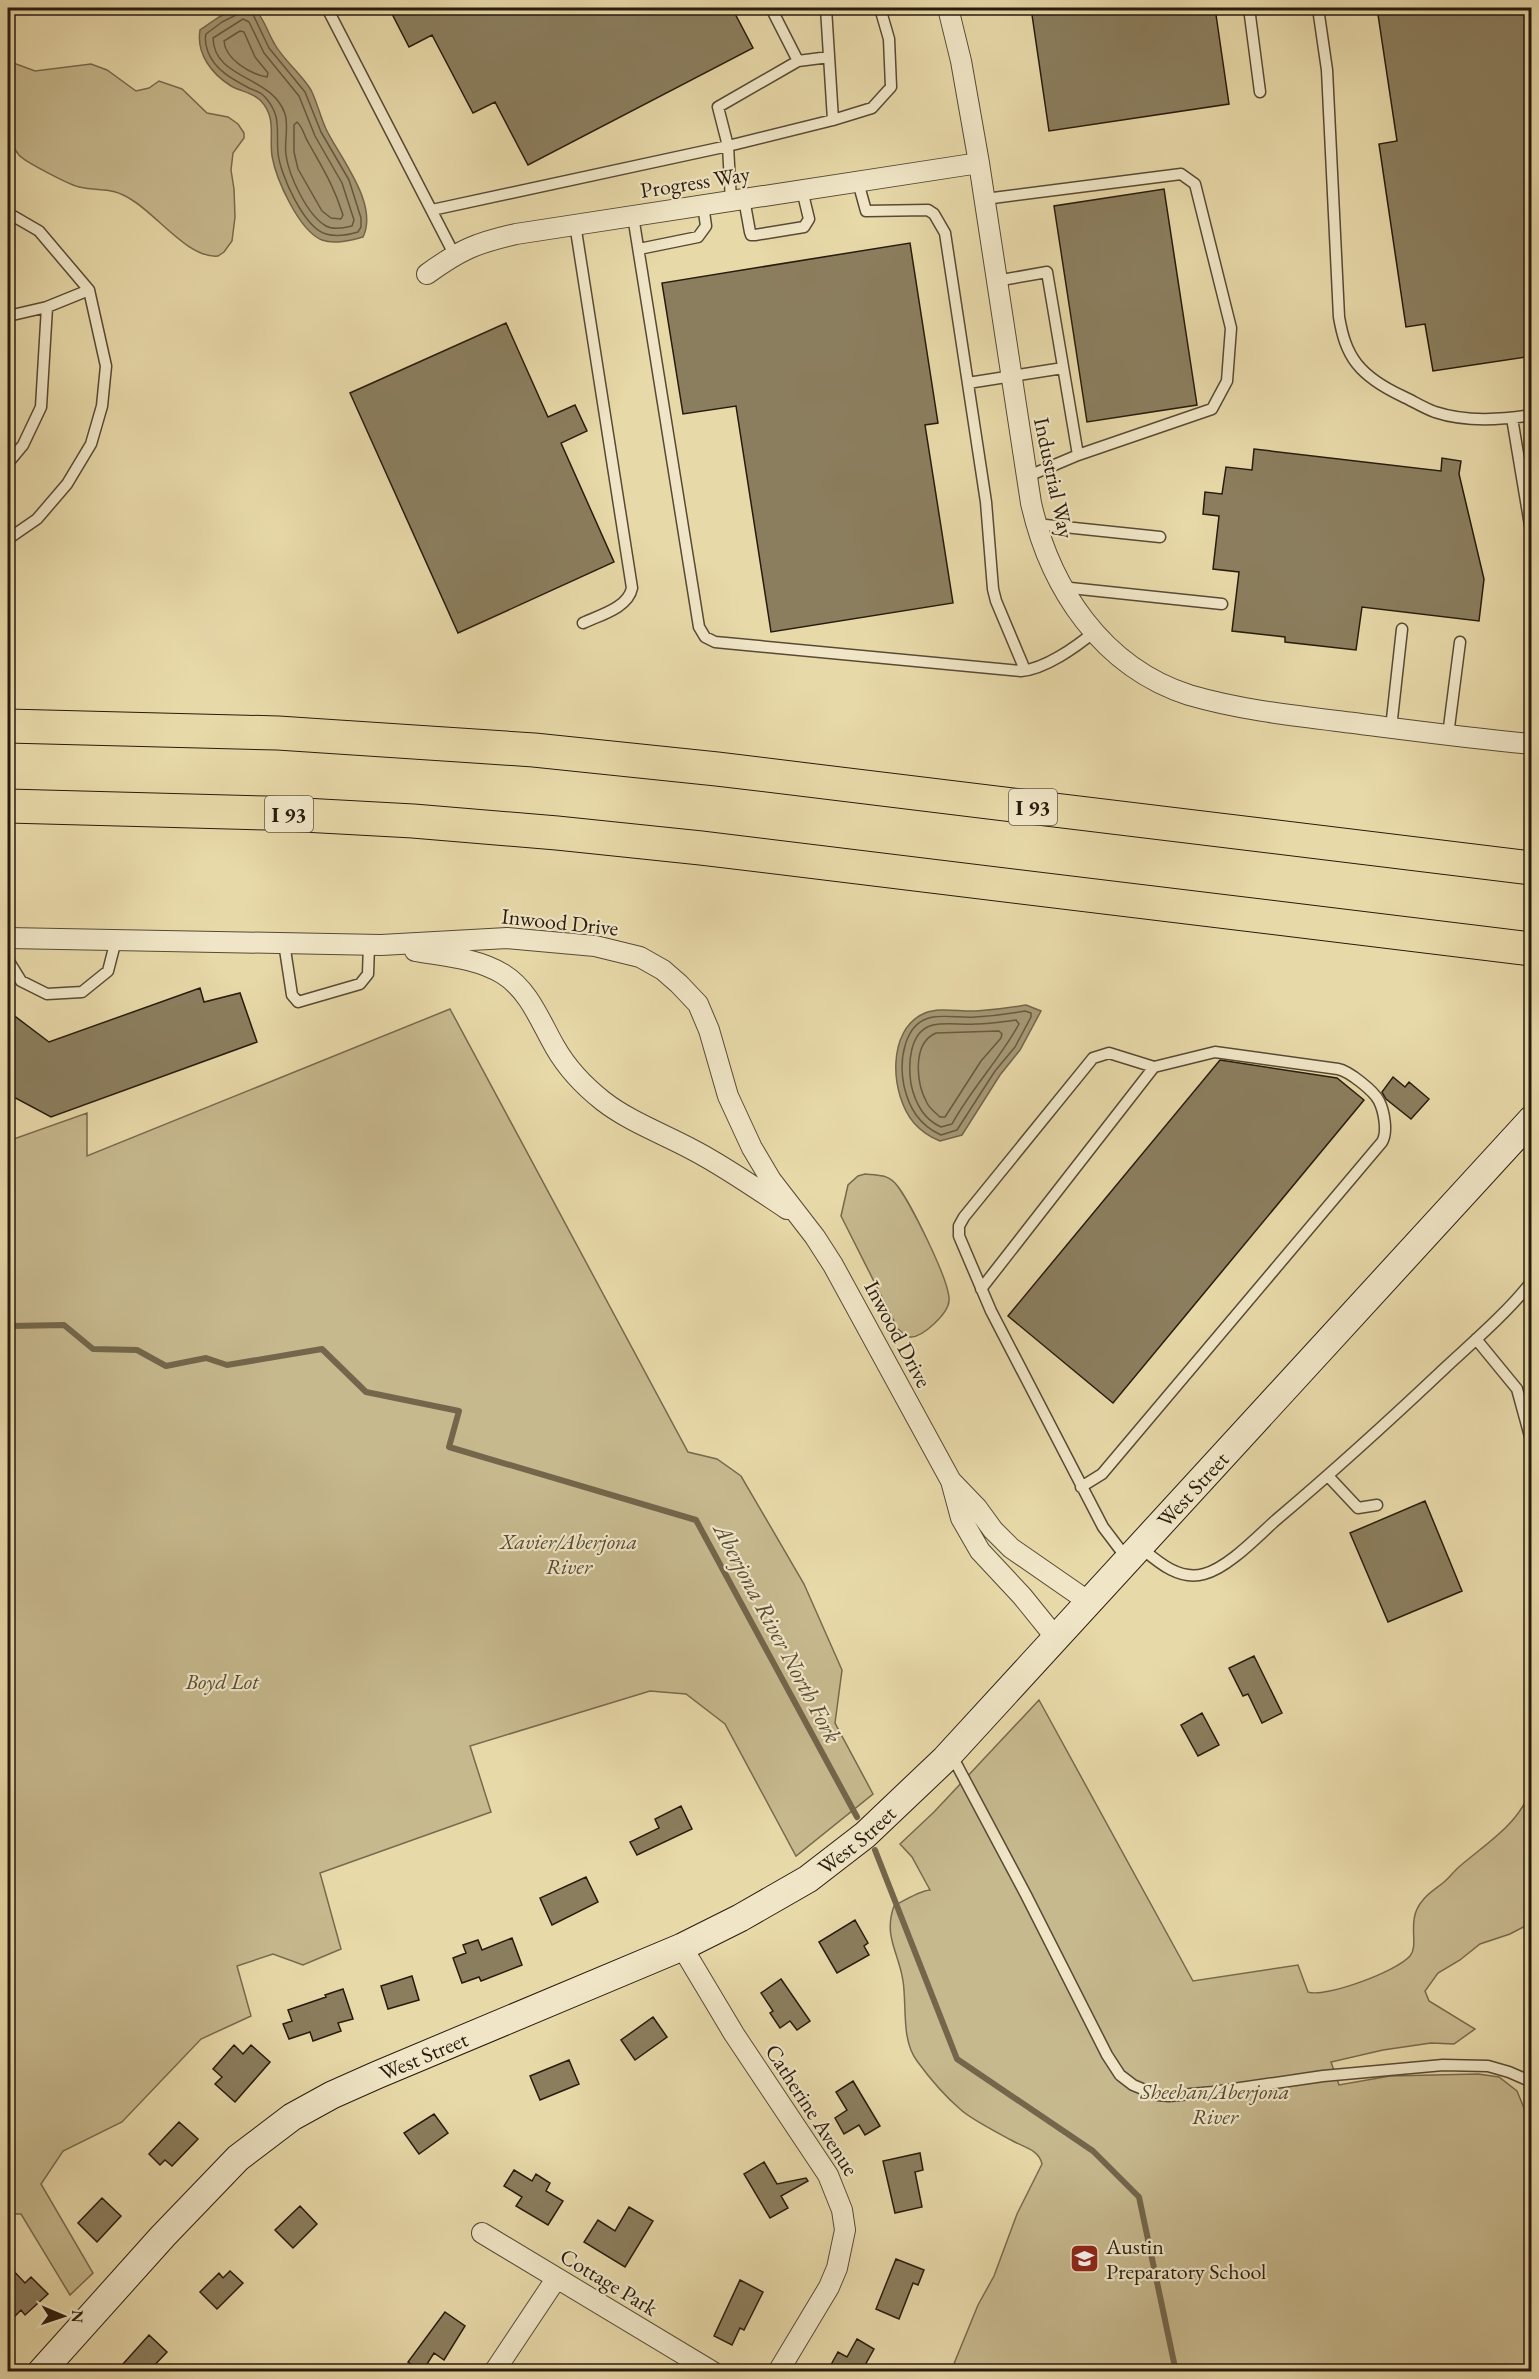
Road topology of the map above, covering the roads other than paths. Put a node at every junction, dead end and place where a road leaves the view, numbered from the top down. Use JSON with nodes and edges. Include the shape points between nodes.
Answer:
{"nodes":[{"id":1,"x":327,"y":8,"type":"edge"},
{"id":2,"x":771,"y":8,"type":"edge"},
{"id":3,"x":826,"y":8,"type":"edge"},
{"id":4,"x":880,"y":8,"type":"edge"},
{"id":5,"x":948,"y":8,"type":"edge"},
{"id":6,"x":1249,"y":8,"type":"edge"},
{"id":7,"x":1318,"y":8,"type":"edge"},
{"id":8,"x":828,"y":57,"type":"junction"},
{"id":9,"x":798,"y":61,"type":"junction"},
{"id":10,"x":1260,"y":92,"type":"dead end"},
{"id":11,"x":833,"y":120,"type":"junction"},
{"id":12,"x":728,"y":146,"type":"junction"},
{"id":13,"x":979,"y":163,"type":"junction"},
{"id":14,"x":858,"y":182,"type":"junction"},
{"id":15,"x":802,"y":190,"type":"junction"},
{"id":16,"x":985,"y":199,"type":"junction"},
{"id":17,"x":737,"y":200,"type":"junction"},
{"id":18,"x":703,"y":205,"type":"junction"},
{"id":19,"x":432,"y":210,"type":"junction"},
{"id":20,"x":8,"y":213,"type":"edge"},
{"id":21,"x":633,"y":216,"type":"junction"},
{"id":22,"x":575,"y":224,"type":"junction"},
{"id":23,"x":639,"y":249,"type":"junction"},
{"id":24,"x":454,"y":254,"type":"junction"},
{"id":25,"x":427,"y":274,"type":"dead end"},
{"id":26,"x":996,"y":281,"type":"junction"},
{"id":27,"x":89,"y":290,"type":"junction"},
{"id":28,"x":46,"y":308,"type":"junction"},
{"id":29,"x":8,"y":316,"type":"edge"},
{"id":30,"x":1063,"y":368,"type":"junction"},
{"id":31,"x":1011,"y":375,"type":"junction"},
{"id":32,"x":968,"y":383,"type":"junction"},
{"id":33,"x":1532,"y":415,"type":"edge"},
{"id":34,"x":1512,"y":418,"type":"junction"},
{"id":35,"x":1077,"y":455,"type":"junction"},
{"id":36,"x":8,"y":463,"type":"edge"},
{"id":37,"x":1026,"y":477,"type":"junction"},
{"id":38,"x":1036,"y":524,"type":"junction"},
{"id":39,"x":1161,"y":537,"type":"dead end"},
{"id":40,"x":1532,"y":537,"type":"edge"},
{"id":41,"x":8,"y":539,"type":"edge"},
{"id":42,"x":1061,"y":587,"type":"junction"},
{"id":43,"x":1222,"y":604,"type":"dead end"},
{"id":44,"x":584,"y":622,"type":"dead end"},
{"id":45,"x":1402,"y":629,"type":"dead end"},
{"id":46,"x":1094,"y":632,"type":"junction"},
{"id":47,"x":1460,"y":642,"type":"dead end"},
{"id":48,"x":1025,"y":670,"type":"junction"},
{"id":49,"x":8,"y":726,"type":"edge"},
{"id":50,"x":1391,"y":728,"type":"junction"},
{"id":51,"x":1448,"y":735,"type":"junction"},
{"id":52,"x":1532,"y":744,"type":"edge"},
{"id":53,"x":8,"y":806,"type":"edge"},
{"id":54,"x":1532,"y":868,"type":"edge"},
{"id":55,"x":8,"y":938,"type":"edge"},
{"id":56,"x":116,"y":940,"type":"junction"},
{"id":57,"x":284,"y":944,"type":"junction"},
{"id":58,"x":375,"y":945,"type":"junction"},
{"id":59,"x":1532,"y":949,"type":"edge"},
{"id":60,"x":8,"y":960,"type":"edge"},
{"id":61,"x":1154,"y":1067,"type":"junction"},
{"id":62,"x":1532,"y":1119,"type":"edge"},
{"id":63,"x":797,"y":1215,"type":"junction"},
{"id":64,"x":1532,"y":1281,"type":"edge"},
{"id":65,"x":981,"y":1289,"type":"junction"},
{"id":66,"x":1476,"y":1339,"type":"junction"},
{"id":67,"x":1531,"y":1440,"type":"edge"},
{"id":68,"x":1328,"y":1476,"type":"junction"},
{"id":69,"x":951,"y":1481,"type":"junction"},
{"id":70,"x":1081,"y":1487,"type":"junction"},
{"id":71,"x":1377,"y":1505,"type":"dead end"},
{"id":72,"x":1134,"y":1553,"type":"junction"},
{"id":73,"x":1089,"y":1602,"type":"junction"},
{"id":74,"x":1056,"y":1638,"type":"junction"},
{"id":75,"x":950,"y":1753,"type":"junction"},
{"id":76,"x":682,"y":1947,"type":"junction"},
{"id":77,"x":1532,"y":2082,"type":"edge"},
{"id":78,"x":482,"y":2233,"type":"dead end"},
{"id":79,"x":556,"y":2279,"type":"junction"},
{"id":80,"x":41,"y":2372,"type":"edge"},
{"id":81,"x":494,"y":2372,"type":"edge"},
{"id":82,"x":713,"y":2372,"type":"edge"},
{"id":83,"x":778,"y":2372,"type":"edge"}],
"edges":[{"from":1,"to":19,"type":"lane"},
{"from":2,"to":9,"type":"lane"},
{"from":3,"to":8,"type":"lane"},
{"from":4,"to":11,"type":"lane","via":[[889,39],[891,87],[872,108]]},
{"from":5,"to":13,"type":"street","name":"Industrial Way"},
{"from":6,"to":10,"type":"lane"},
{"from":7,"to":34,"type":"lane","via":[[1327,70],[1339,317],[1345,344],[1358,366],[1381,386],[1436,412],[1484,419]]},
{"from":8,"to":9,"type":"lane"},
{"from":8,"to":11,"type":"lane"},
{"from":9,"to":12,"type":"lane","via":[[718,107]]},
{"from":11,"to":12,"type":"lane"},
{"from":12,"to":17,"type":"lane"},
{"from":12,"to":19,"type":"lane"},
{"from":13,"to":14,"type":"street","name":"Progress Way"},
{"from":13,"to":16,"type":"street","name":"Industrial Way"},
{"from":14,"to":15,"type":"street","name":"Progress Way"},
{"from":14,"to":32,"type":"lane","via":[[866,211],[928,210],[945,233]]},
{"from":15,"to":17,"type":"street","name":"Progress Way"},
{"from":15,"to":17,"type":"lane","via":[[809,219],[804,227],[755,236],[751,235]]},
{"from":16,"to":26,"type":"street","name":"Industrial Way"},
{"from":16,"to":35,"type":"lane","via":[[1181,174],[1195,184],[1230,328],[1227,381],[1212,409]]},
{"from":17,"to":18,"type":"street","name":"Progress Way"},
{"from":18,"to":21,"type":"street","name":"Progress Way"},
{"from":18,"to":23,"type":"lane","via":[[706,226],[699,237]]},
{"from":19,"to":24,"type":"lane"},
{"from":20,"to":27,"type":"lane","via":[[39,231]]},
{"from":21,"to":22,"type":"street","name":"Progress Way"},
{"from":21,"to":23,"type":"lane"},
{"from":22,"to":24,"type":"street","name":"Progress Way","via":[[489,240]]},
{"from":22,"to":44,"type":"lane","via":[[632,588],[624,603]]},
{"from":23,"to":48,"type":"lane","via":[[699,627],[705,638]]},
{"from":24,"to":25,"type":"street","name":"Progress Way"},
{"from":26,"to":30,"type":"lane","via":[[1047,272]]},
{"from":26,"to":31,"type":"street","name":"Industrial Way"},
{"from":27,"to":28,"type":"lane"},
{"from":27,"to":41,"type":"lane","via":[[106,366],[102,406],[91,444],[67,484],[37,519]]},
{"from":28,"to":29,"type":"lane"},
{"from":28,"to":36,"type":"lane","via":[[41,407],[23,445]]},
{"from":30,"to":31,"type":"lane"},
{"from":30,"to":35,"type":"lane"},
{"from":31,"to":32,"type":"lane"},
{"from":31,"to":37,"type":"street","name":"Industrial Way"},
{"from":32,"to":48,"type":"lane","via":[[986,502],[993,589]]},
{"from":33,"to":34,"type":"lane"},
{"from":34,"to":40,"type":"lane"},
{"from":35,"to":37,"type":"lane"},
{"from":37,"to":38,"type":"street","name":"Industrial Way"},
{"from":38,"to":39,"type":"lane"},
{"from":38,"to":42,"type":"street","name":"Industrial Way"},
{"from":42,"to":43,"type":"lane"},
{"from":42,"to":46,"type":"street","name":"Industrial Way"},
{"from":45,"to":50,"type":"lane"},
{"from":46,"to":48,"type":"lane","via":[[1078,646]]},
{"from":46,"to":50,"type":"street","name":"Industrial Way","via":[[1141,672],[1187,694],[1274,712]]},
{"from":47,"to":51,"type":"lane"},
{"from":49,"to":54,"type":"highway","number":"I 93","via":[[278,733],[582,755]]},
{"from":50,"to":51,"type":"street","name":"Industrial Way"},
{"from":51,"to":52,"type":"street","name":"Industrial Way"},
{"from":53,"to":59,"type":"highway","number":"I 93","via":[[267,813],[557,833]]},
{"from":55,"to":56,"type":"street","name":"Inwood Drive"},
{"from":56,"to":57,"type":"street","name":"Inwood Drive"},
{"from":56,"to":60,"type":"lane","via":[[108,971],[82,992],[47,994],[21,981]]},
{"from":57,"to":58,"type":"street","name":"Inwood Drive"},
{"from":57,"to":58,"type":"lane","via":[[292,994],[298,1002],[360,984],[368,974]]},
{"from":58,"to":63,"type":"street","name":"Inwood Drive","via":[[471,961],[503,974],[519,986],[532,1004],[570,1070],[604,1102],[714,1162]]},
{"from":58,"to":63,"type":"street","name":"Inwood Drive","via":[[507,938],[595,946],[630,954],[656,966],[680,984],[702,1011],[734,1113],[771,1180]]},
{"from":61,"to":65,"type":"lane"},
{"from":61,"to":65,"type":"lane","via":[[1109,1053],[1093,1058],[964,1217],[959,1236]]},
{"from":61,"to":70,"type":"lane","via":[[1217,1052],[1344,1070],[1377,1098],[1386,1133],[1102,1474]]},
{"from":62,"to":72,"type":"main road","name":"West Street"},
{"from":63,"to":69,"type":"street","name":"Inwood Drive","via":[[833,1265]]},
{"from":64,"to":66,"type":"lane"},
{"from":65,"to":70,"type":"lane"},
{"from":66,"to":67,"type":"lane","via":[[1517,1389]]},
{"from":66,"to":68,"type":"lane"},
{"from":68,"to":71,"type":"lane","via":[[1358,1508]]},
{"from":68,"to":72,"type":"lane","via":[[1232,1558],[1210,1572],[1176,1572]]},
{"from":69,"to":73,"type":"street","name":"Inwood Drive","via":[[1011,1548]]},
{"from":69,"to":74,"type":"street","name":"Inwood Drive","via":[[961,1518],[980,1551]]},
{"from":70,"to":72,"type":"lane","via":[[1103,1527]]},
{"from":72,"to":73,"type":"main road","name":"West Street"},
{"from":73,"to":74,"type":"main road","name":"West Street"},
{"from":74,"to":75,"type":"main road","name":"West Street"},
{"from":75,"to":76,"type":"main road","name":"West Street","via":[[865,1835],[808,1879]]},
{"from":75,"to":77,"type":"lane","via":[[1107,2055],[1120,2075],[1133,2085],[1157,2095],[1185,2096],[1323,2076],[1443,2065],[1488,2066]]},
{"from":76,"to":80,"type":"main road","name":"West Street","via":[[368,2079],[292,2117],[238,2158]]},
{"from":76,"to":83,"type":"street","name":"Catherine Avenue","via":[[734,2034],[828,2175],[842,2210],[845,2230],[837,2268]]},
{"from":78,"to":79,"type":"street","name":"Cottage Park"},
{"from":79,"to":81,"type":"street"},
{"from":79,"to":82,"type":"street","name":"Cottage Park"}]}
